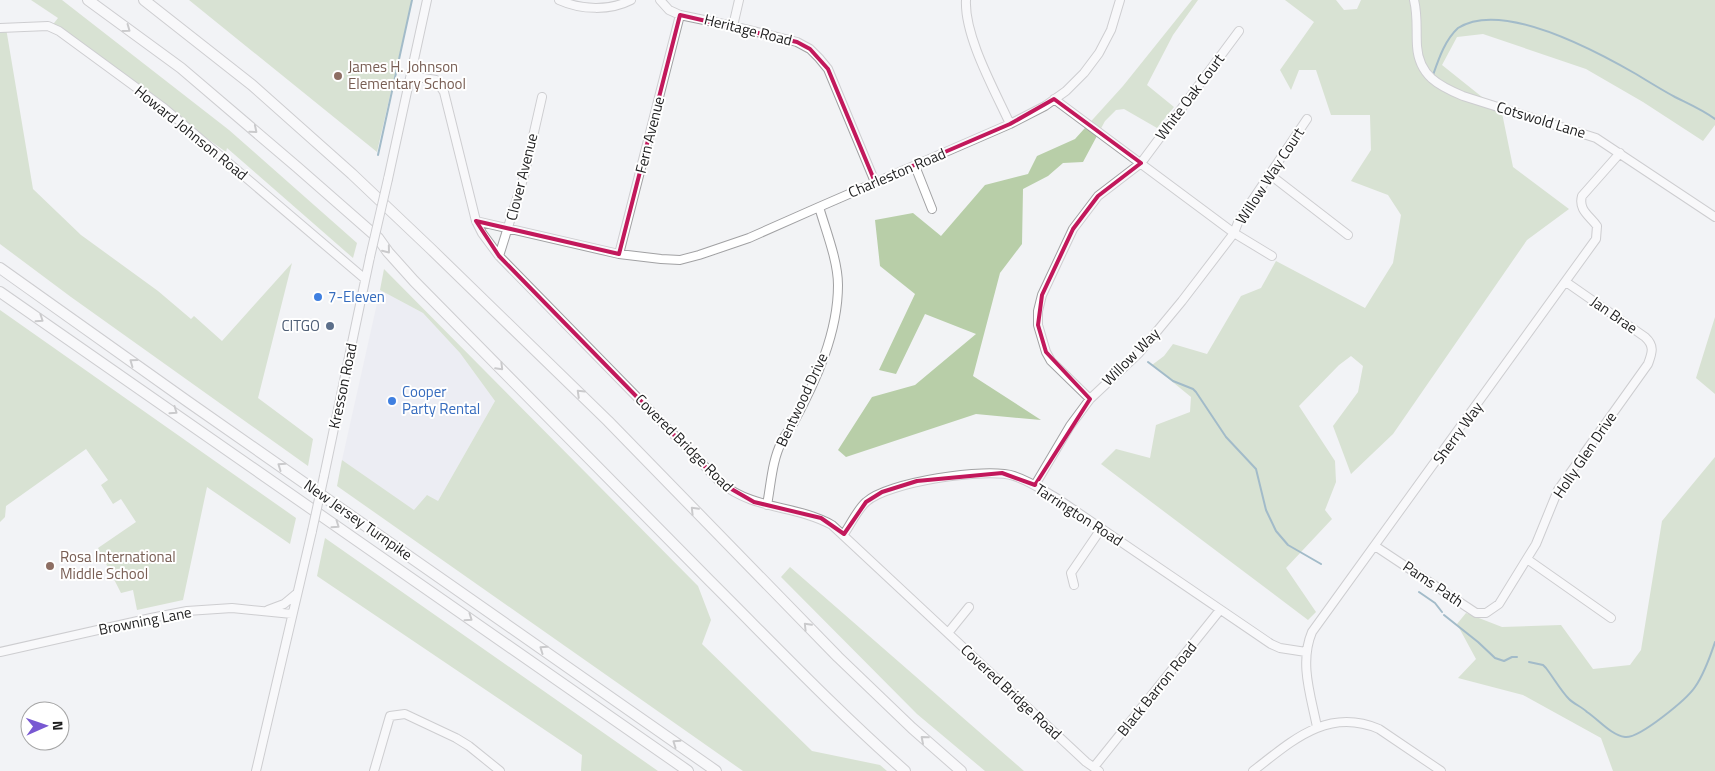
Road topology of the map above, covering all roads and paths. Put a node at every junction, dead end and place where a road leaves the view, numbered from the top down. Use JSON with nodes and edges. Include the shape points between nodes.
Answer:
{"nodes":[{"id":1,"x":88,"y":0,"type":"edge"},
{"id":2,"x":144,"y":0,"type":"edge"},
{"id":3,"x":427,"y":0,"type":"edge"},
{"id":4,"x":559,"y":0,"type":"edge"},
{"id":5,"x":631,"y":0,"type":"edge"},
{"id":6,"x":660,"y":0,"type":"edge"},
{"id":7,"x":740,"y":0,"type":"edge"},
{"id":8,"x":966,"y":0,"type":"edge"},
{"id":9,"x":1120,"y":0,"type":"edge"},
{"id":10,"x":1414,"y":0,"type":"edge"},
{"id":11,"x":680,"y":15,"type":"junction"},
{"id":12,"x":733,"y":26,"type":"junction"},
{"id":13,"x":0,"y":28,"type":"edge"},
{"id":14,"x":1240,"y":31,"type":"dead end"},
{"id":15,"x":411,"y":76,"type":"junction"},
{"id":16,"x":542,"y":97,"type":"dead end"},
{"id":17,"x":1054,"y":100,"type":"junction"},
{"id":18,"x":1307,"y":120,"type":"dead end"},
{"id":19,"x":1010,"y":124,"type":"junction"},
{"id":20,"x":1620,"y":153,"type":"junction"},
{"id":21,"x":1141,"y":163,"type":"junction"},
{"id":22,"x":915,"y":166,"type":"junction"},
{"id":23,"x":1269,"y":174,"type":"junction"},
{"id":24,"x":875,"y":182,"type":"junction"},
{"id":25,"x":819,"y":207,"type":"junction"},
{"id":26,"x":932,"y":209,"type":"dead end"},
{"id":27,"x":1715,"y":217,"type":"edge"},
{"id":28,"x":476,"y":221,"type":"junction"},
{"id":29,"x":509,"y":229,"type":"junction"},
{"id":30,"x":1234,"y":233,"type":"junction"},
{"id":31,"x":1348,"y":235,"type":"dead end"},
{"id":32,"x":619,"y":254,"type":"junction"},
{"id":33,"x":499,"y":256,"type":"junction"},
{"id":34,"x":1272,"y":256,"type":"dead end"},
{"id":35,"x":0,"y":262,"type":"edge"},
{"id":36,"x":0,"y":268,"type":"edge"},
{"id":37,"x":365,"y":279,"type":"junction"},
{"id":38,"x":1566,"y":282,"type":"junction"},
{"id":39,"x":0,"y":292,"type":"edge"},
{"id":40,"x":39,"y":295,"type":"junction"},
{"id":41,"x":1652,"y":354,"type":"joint"},
{"id":42,"x":1090,"y":399,"type":"junction"},
{"id":43,"x":1035,"y":485,"type":"junction"},
{"id":44,"x":768,"y":505,"type":"junction"},
{"id":45,"x":1101,"y":529,"type":"junction"},
{"id":46,"x":844,"y":534,"type":"junction"},
{"id":47,"x":1375,"y":546,"type":"junction"},
{"id":48,"x":1527,"y":559,"type":"junction"},
{"id":49,"x":1074,"y":585,"type":"dead end"},
{"id":50,"x":298,"y":592,"type":"junction"},
{"id":51,"x":969,"y":607,"type":"dead end"},
{"id":52,"x":1220,"y":610,"type":"junction"},
{"id":53,"x":1493,"y":610,"type":"joint"},
{"id":54,"x":263,"y":611,"type":"junction"},
{"id":55,"x":292,"y":614,"type":"junction"},
{"id":56,"x":1611,"y":618,"type":"dead end"},
{"id":57,"x":948,"y":633,"type":"junction"},
{"id":58,"x":0,"y":652,"type":"edge"},
{"id":59,"x":1306,"y":652,"type":"junction"},
{"id":60,"x":1317,"y":727,"type":"junction"},
{"id":61,"x":1096,"y":769,"type":"edge"},
{"id":62,"x":256,"y":771,"type":"edge"},
{"id":63,"x":374,"y":771,"type":"edge"},
{"id":64,"x":500,"y":771,"type":"edge"},
{"id":65,"x":688,"y":771,"type":"edge"},
{"id":66,"x":716,"y":771,"type":"edge"},
{"id":67,"x":905,"y":771,"type":"edge"},
{"id":68,"x":960,"y":771,"type":"edge"},
{"id":69,"x":1253,"y":771,"type":"edge"},
{"id":70,"x":1441,"y":771,"type":"edge"}],
"edges":[{"from":1,"to":67,"type":"highway","one_way":true,"via":[[181,68],[378,238],[414,280],[638,508]]},
{"from":68,"to":2,"type":"highway","one_way":true,"via":[[838,657],[608,421],[424,242],[252,85]]},
{"from":3,"to":15,"type":"street","name":"Kresson Road"},
{"from":4,"to":5,"type":"street","via":[[598,8]]},
{"from":6,"to":11,"type":"street","name":"Heritage Road","via":[[669,10]]},
{"from":7,"to":12,"type":"street"},
{"from":8,"to":19,"type":"street","via":[[976,48]]},
{"from":9,"to":17,"type":"street","name":"Charleston Road","via":[[1111,30],[1099,53],[1084,73]]},
{"from":10,"to":20,"type":"street","name":"Cotswold Lane","via":[[1421,64],[1428,77],[1442,88],[1596,138]]},
{"from":11,"to":12,"type":"street","name":"Heritage Road"},
{"from":11,"to":32,"type":"street","name":"Fern Avenue"},
{"from":12,"to":24,"type":"street","name":"Heritage Road","via":[[797,42],[819,58],[828,69]]},
{"from":13,"to":37,"type":"street","name":"Howard Johnson Road","via":[[48,26],[60,31],[164,108]]},
{"from":14,"to":21,"type":"street","name":"White Oak Court"},
{"from":15,"to":28,"type":"street","name":"Covered Bridge Road","via":[[436,80],[444,92]]},
{"from":15,"to":37,"type":"street","name":"Kresson Road","bridge":true},
{"from":16,"to":29,"type":"street","name":"Clover Avenue"},
{"from":17,"to":19,"type":"street","name":"Charleston Road"},
{"from":17,"to":21,"type":"street"},
{"from":18,"to":23,"type":"street","name":"Willow Way Court"},
{"from":19,"to":22,"type":"street","name":"Charleston Road"},
{"from":20,"to":27,"type":"street","name":"Cotswold Lane"},
{"from":20,"to":38,"type":"street","name":"Sherry Way","via":[[1582,196],[1582,208],[1597,226],[1596,239]]},
{"from":21,"to":30,"type":"street"},
{"from":21,"to":42,"type":"street","name":"White Oak Court","via":[[1098,196],[1074,229],[1038,310],[1038,325],[1051,361]]},
{"from":22,"to":24,"type":"street","name":"Charleston Road"},
{"from":22,"to":26,"type":"street"},
{"from":23,"to":30,"type":"street","name":"Willow Way Court"},
{"from":23,"to":31,"type":"street"},
{"from":24,"to":25,"type":"street","name":"Charleston Road"},
{"from":25,"to":32,"type":"street","name":"Charleston Road","via":[[699,256],[680,260]]},
{"from":25,"to":44,"type":"street","name":"Bentwood Drive","via":[[835,265],[837,304],[820,369],[777,454]]},
{"from":28,"to":29,"type":"street","name":"Charleston Road"},
{"from":28,"to":33,"type":"street","name":"Covered Bridge Road"},
{"from":29,"to":32,"type":"street","name":"Charleston Road"},
{"from":29,"to":33,"type":"street","name":"Clover Avenue"},
{"from":30,"to":34,"type":"street"},
{"from":30,"to":42,"type":"street","name":"Willow Way","via":[[1140,353]]},
{"from":33,"to":44,"type":"street","name":"Covered Bridge Road","via":[[721,483],[741,497]]},
{"from":35,"to":40,"type":"highway"},
{"from":36,"to":40,"type":"highway","name":"New Jersey Turnpike"},
{"from":37,"to":50,"type":"street","name":"Kresson Road","bridge":true},
{"from":38,"to":41,"type":"street","name":"Jan Brae","via":[[1646,337],[1652,346]]},
{"from":38,"to":47,"type":"street","name":"Sherry Way"},
{"from":39,"to":65,"type":"highway","name":"New Jersey Turnpike","one_way":true},
{"from":66,"to":40,"type":"highway","name":"New Jersey Turnpike","one_way":true},
{"from":41,"to":48,"type":"street","name":"Holly Glen Drive","via":[[1558,490]]},
{"from":42,"to":43,"type":"street","name":"Willow Way"},
{"from":43,"to":45,"type":"street","name":"Tarrington Road"},
{"from":43,"to":46,"type":"street","name":"Tarrington Road","via":[[1014,476],[989,473],[917,481],[882,492],[866,502]]},
{"from":44,"to":46,"type":"street","name":"Covered Bridge Road","via":[[821,518]]},
{"from":45,"to":49,"type":"street","via":[[1071,573]]},
{"from":45,"to":52,"type":"street","name":"Tarrington Road"},
{"from":46,"to":57,"type":"street","name":"Covered Bridge Road"},
{"from":47,"to":53,"type":"street","name":"Pams Path","via":[[1476,613]]},
{"from":47,"to":59,"type":"street","name":"Sherry Way","via":[[1312,632]]},
{"from":48,"to":53,"type":"street","name":"Holly Glen Drive"},
{"from":48,"to":56,"type":"street"},
{"from":50,"to":54,"type":"street","via":[[284,604]]},
{"from":50,"to":55,"type":"street","name":"Kresson Road"},
{"from":51,"to":57,"type":"street"},
{"from":52,"to":59,"type":"street","name":"Tarrington Road","via":[[1271,644]]},
{"from":52,"to":61,"type":"street","name":"Black Barron Road"},
{"from":54,"to":55,"type":"street","name":"Browning Lane"},
{"from":54,"to":58,"type":"street","name":"Browning Lane","via":[[232,608],[187,611]]},
{"from":55,"to":62,"type":"street","name":"Kresson Road"},
{"from":57,"to":61,"type":"street","name":"Covered Bridge Road"},
{"from":59,"to":60,"type":"street","name":"Sherry Way","via":[[1306,673]]},
{"from":60,"to":69,"type":"street","via":[[1290,742]]},
{"from":60,"to":70,"type":"street","via":[[1342,722],[1368,724]]},
{"from":63,"to":64,"type":"street","via":[[390,716],[405,714],[456,738]]}]}
